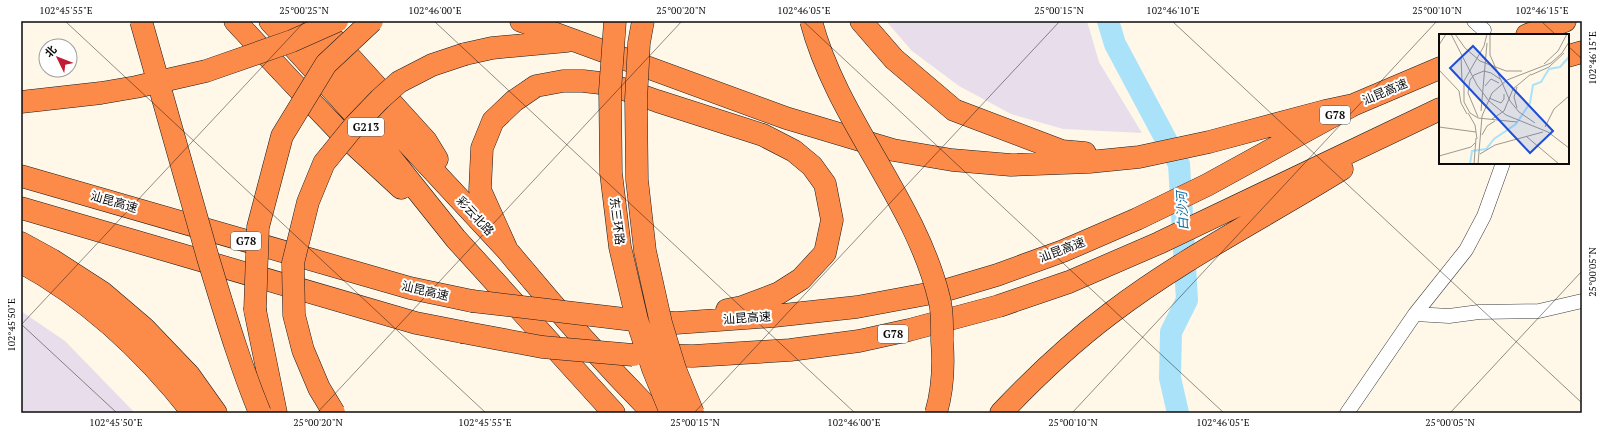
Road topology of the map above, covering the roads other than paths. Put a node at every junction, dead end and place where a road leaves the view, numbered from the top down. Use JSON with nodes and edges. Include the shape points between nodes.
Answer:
{"nodes":[{"id":1,"x":141,"y":21,"type":"edge"},
{"id":2,"x":235,"y":21,"type":"edge"},
{"id":3,"x":270,"y":21,"type":"edge"},
{"id":4,"x":294,"y":21,"type":"edge"},
{"id":5,"x":317,"y":21,"type":"edge"},
{"id":6,"x":337,"y":21,"type":"edge"},
{"id":7,"x":372,"y":21,"type":"edge"},
{"id":8,"x":521,"y":21,"type":"edge"},
{"id":9,"x":615,"y":21,"type":"edge"},
{"id":10,"x":643,"y":21,"type":"edge"},
{"id":11,"x":811,"y":21,"type":"edge"},
{"id":12,"x":861,"y":21,"type":"edge"},
{"id":13,"x":1564,"y":21,"type":"edge"},
{"id":14,"x":1530,"y":34,"type":"edge"},
{"id":15,"x":574,"y":41,"type":"junction"},
{"id":16,"x":1582,"y":52,"type":"edge"},
{"id":17,"x":1569,"y":56,"type":"edge"},
{"id":18,"x":1439,"y":68,"type":"edge"},
{"id":19,"x":21,"y":102,"type":"edge"},
{"id":20,"x":1353,"y":105,"type":"junction"},
{"id":21,"x":1435,"y":111,"type":"edge"},
{"id":22,"x":1128,"y":158,"type":"junction"},
{"id":23,"x":1503,"y":164,"type":"edge"},
{"id":24,"x":21,"y":176,"type":"edge"},
{"id":25,"x":466,"y":206,"type":"junction"},
{"id":26,"x":21,"y":208,"type":"edge"},
{"id":27,"x":456,"y":239,"type":"junction"},
{"id":28,"x":21,"y":243,"type":"edge"},
{"id":29,"x":507,"y":250,"type":"junction"},
{"id":30,"x":21,"y":262,"type":"edge"},
{"id":31,"x":1582,"y":301,"type":"edge"},
{"id":32,"x":1415,"y":314,"type":"junction"},
{"id":33,"x":663,"y":322,"type":"junction"},
{"id":34,"x":189,"y":375,"type":"junction"},
{"id":35,"x":194,"y":413,"type":"edge"},
{"id":36,"x":216,"y":413,"type":"edge"},
{"id":37,"x":224,"y":413,"type":"edge"},
{"id":38,"x":260,"y":413,"type":"edge"},
{"id":39,"x":276,"y":413,"type":"edge"},
{"id":40,"x":334,"y":413,"type":"edge"},
{"id":41,"x":614,"y":413,"type":"edge"},
{"id":42,"x":653,"y":413,"type":"edge"},
{"id":43,"x":671,"y":413,"type":"edge"},
{"id":44,"x":693,"y":413,"type":"edge"},
{"id":45,"x":936,"y":413,"type":"edge"},
{"id":46,"x":1001,"y":413,"type":"edge"},
{"id":47,"x":1347,"y":413,"type":"edge"}],
"edges":[{"from":1,"to":38,"type":"highway","bridge":true,"via":[[231,334]]},
{"from":2,"to":27,"type":"highway","via":[[338,130]]},
{"from":3,"to":27,"type":"highway","number":"G213","via":[[368,130]]},
{"from":4,"to":25,"type":"highway","name":"彩云北路","number":"G213"},
{"from":5,"to":25,"type":"highway","via":[[426,141]]},
{"from":6,"to":19,"type":"highway","bridge":true,"via":[[292,41],[206,71],[101,93]]},
{"from":7,"to":39,"type":"highway","bridge":true,"via":[[326,64],[282,136],[258,226],[255,310]]},
{"from":8,"to":15,"type":"highway"},
{"from":9,"to":43,"type":"highway","name":"东三环路","bridge":true,"via":[[610,91],[610,173],[620,247],[637,320]]},
{"from":10,"to":44,"type":"highway","name":"东三环路","bridge":true,"via":[[639,43],[636,100],[636,172],[645,251],[661,323],[675,369]]},
{"from":11,"to":45,"type":"highway","bridge":true,"via":[[817,44],[836,87],[922,246],[940,300],[944,362],[941,398]]},
{"from":12,"to":22,"type":"highway","via":[[894,59],[954,110],[1062,151]]},
{"from":13,"to":14,"type":"highway"},
{"from":15,"to":22,"type":"highway","via":[[786,118],[894,150],[952,160],[1011,165]]},
{"from":15,"to":40,"type":"highway","bridge":true,"via":[[492,48],[432,65],[399,82],[380,99],[354,125],[324,163],[308,202],[293,263],[294,315],[303,350],[319,388]]},
{"from":16,"to":17,"type":"highway"},
{"from":18,"to":20,"type":"highway","name":"汕昆高速","number":"G78"},
{"from":20,"to":22,"type":"highway","via":[[1253,132]]},
{"from":20,"to":33,"type":"highway","name":"汕昆高速","number":"G78","via":[[1137,220],[1063,251],[943,291],[857,307],[774,316]]},
{"from":21,"to":26,"type":"highway","number":"G78","bridge":true,"via":[[1141,251],[1069,282],[999,306],[909,330],[859,341],[790,350],[693,356],[633,355],[542,347],[416,323]]},
{"from":21,"to":46,"type":"highway","via":[[1231,233],[1150,285],[1111,313],[1062,354]]},
{"from":23,"to":32,"type":"street","via":[[1484,216],[1466,250]]},
{"from":24,"to":33,"type":"highway","name":"汕昆高速","number":"G78","bridge":true,"via":[[410,288],[472,301]]},
{"from":25,"to":29,"type":"highway","name":"彩云北路","number":"G213"},
{"from":27,"to":41,"type":"highway","number":"G213"},
{"from":28,"to":34,"type":"highway","via":[[103,294],[144,328]]},
{"from":29,"to":33,"type":"highway","via":[[480,190],[482,148],[493,121],[514,101],[536,86],[563,81],[609,84],[763,135],[794,151],[812,166],[825,184],[832,220],[825,253],[801,279],[779,293],[742,307]]},
{"from":29,"to":42,"type":"highway","name":"彩云北路","number":"G213","via":[[615,374]]},
{"from":30,"to":35,"type":"highway","via":[[72,294],[107,322]]},
{"from":31,"to":32,"type":"street","via":[[1539,311],[1479,312],[1449,316]]},
{"from":32,"to":47,"type":"street"},
{"from":34,"to":36,"type":"highway"},
{"from":34,"to":37,"type":"highway"}]}
